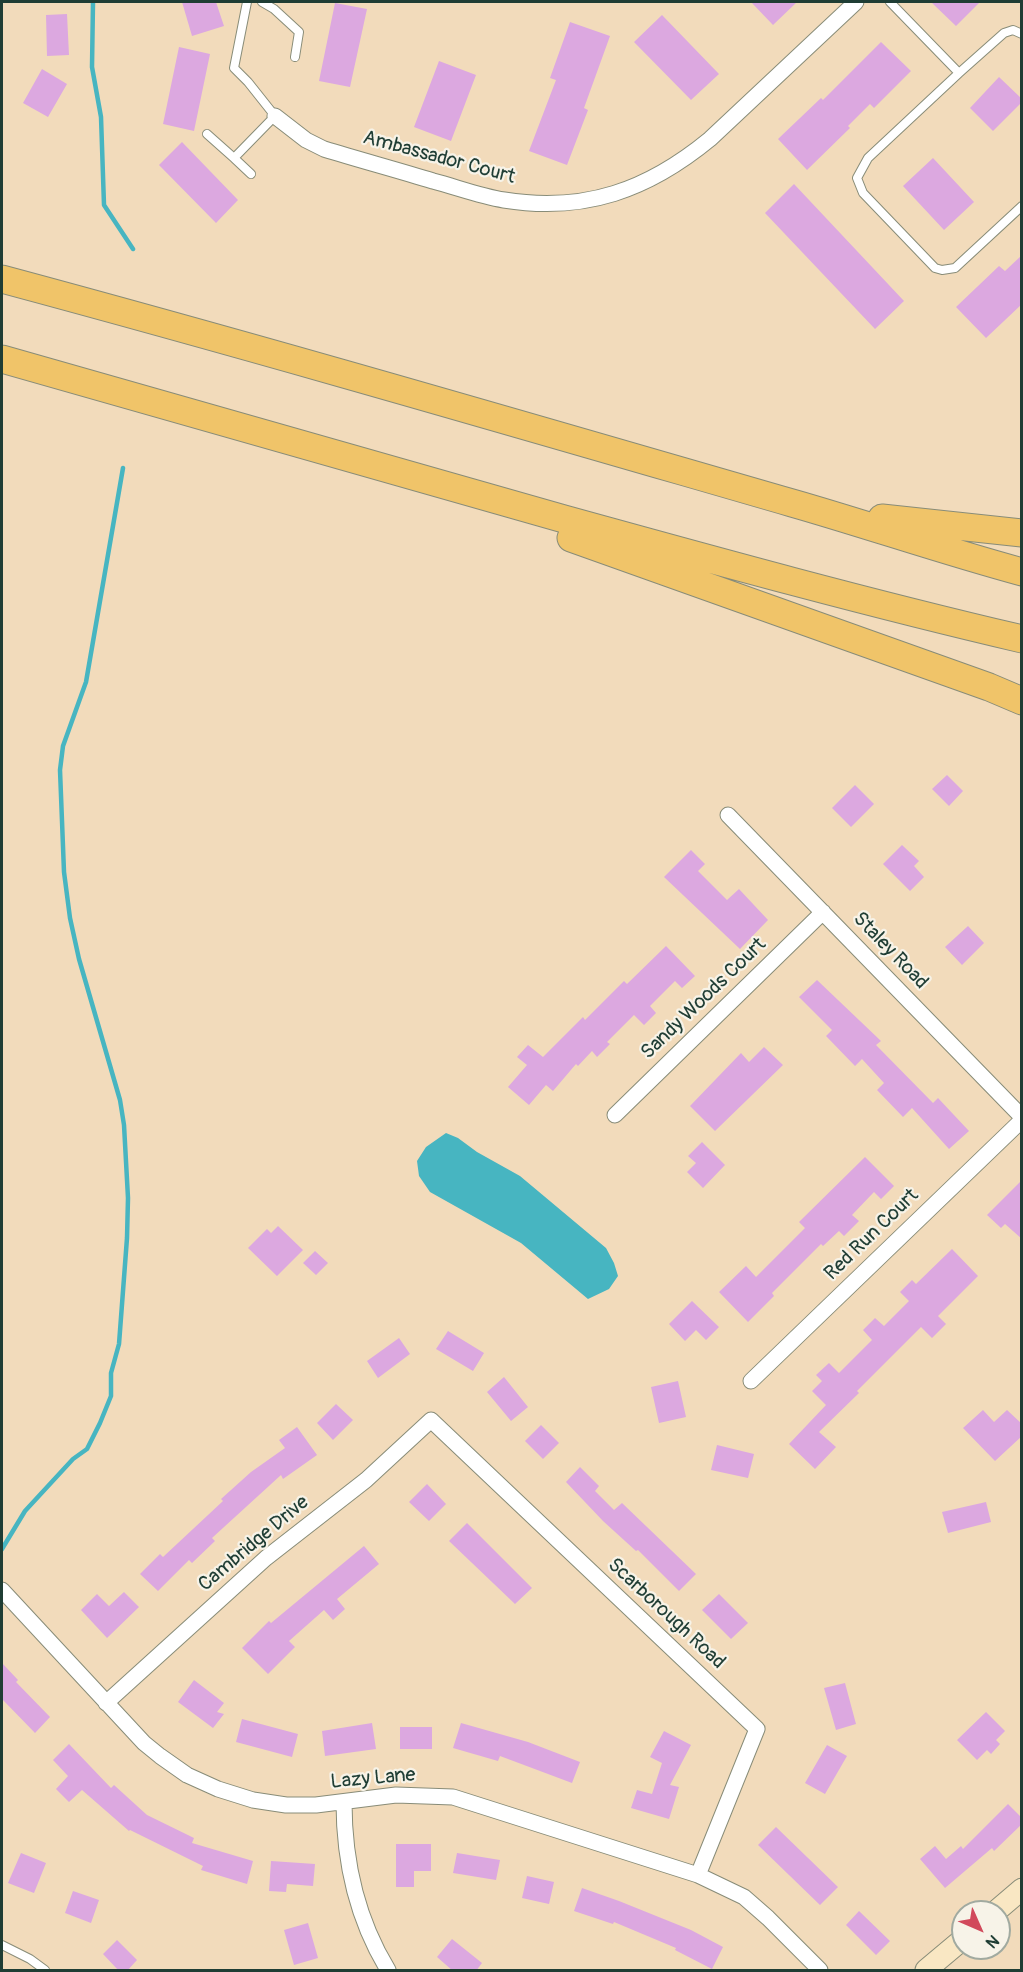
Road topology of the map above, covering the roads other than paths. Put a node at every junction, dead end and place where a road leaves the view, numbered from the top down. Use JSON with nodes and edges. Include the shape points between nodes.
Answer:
{"nodes":[{"id":1,"x":247,"y":2,"type":"edge"},
{"id":2,"x":262,"y":2,"type":"edge"},
{"id":3,"x":856,"y":2,"type":"edge"},
{"id":4,"x":890,"y":2,"type":"edge"},
{"id":5,"x":1022,"y":34,"type":"edge"},
{"id":6,"x":295,"y":57,"type":"dead end"},
{"id":7,"x":959,"y":73,"type":"junction"},
{"id":8,"x":275,"y":116,"type":"junction"},
{"id":9,"x":207,"y":134,"type":"dead end"},
{"id":10,"x":234,"y":158,"type":"junction"},
{"id":11,"x":251,"y":174,"type":"dead end"},
{"id":12,"x":1022,"y":206,"type":"edge"},
{"id":13,"x":2,"y":279,"type":"edge"},
{"id":14,"x":2,"y":359,"type":"edge"},
{"id":15,"x":358,"y":462,"type":"junction"},
{"id":16,"x":815,"y":510,"type":"junction"},
{"id":17,"x":1022,"y":534,"type":"edge"},
{"id":18,"x":1022,"y":572,"type":"edge"},
{"id":19,"x":1022,"y":639,"type":"edge"},
{"id":20,"x":1022,"y":701,"type":"edge"},
{"id":21,"x":728,"y":815,"type":"dead end"},
{"id":22,"x":823,"y":912,"type":"junction"},
{"id":23,"x":615,"y":1115,"type":"dead end"},
{"id":24,"x":1022,"y":1118,"type":"edge"},
{"id":25,"x":751,"y":1381,"type":"dead end"},
{"id":26,"x":431,"y":1420,"type":"joint"},
{"id":27,"x":2,"y":1590,"type":"edge"},
{"id":28,"x":106,"y":1703,"type":"junction"},
{"id":29,"x":344,"y":1802,"type":"junction"},
{"id":30,"x":698,"y":1875,"type":"junction"},
{"id":31,"x":1022,"y":1890,"type":"edge"},
{"id":32,"x":1010,"y":1900,"type":"edge"},
{"id":33,"x":2,"y":1945,"type":"edge"},
{"id":34,"x":951,"y":1949,"type":"edge"},
{"id":35,"x":45,"y":1971,"type":"edge"},
{"id":36,"x":388,"y":1971,"type":"edge"},
{"id":37,"x":820,"y":1971,"type":"edge"},
{"id":38,"x":926,"y":1971,"type":"edge"}],
"edges":[{"from":1,"to":8,"type":"lane","via":[[234,68]]},
{"from":2,"to":6,"type":"lane","via":[[299,32]]},
{"from":3,"to":8,"type":"street","name":"Ambassador Court","via":[[686,159],[659,175],[603,197],[541,204],[486,196],[324,149]]},
{"from":4,"to":7,"type":"lane"},
{"from":5,"to":7,"type":"lane","via":[[1013,30],[1004,33]]},
{"from":7,"to":12,"type":"lane","via":[[868,158],[857,177],[863,194],[935,268],[942,270],[955,268]]},
{"from":8,"to":10,"type":"lane"},
{"from":9,"to":10,"type":"lane"},
{"from":10,"to":11,"type":"lane"},
{"from":13,"to":16,"type":"highway"},
{"from":14,"to":15,"type":"highway"},
{"from":15,"to":19,"type":"highway","via":[[777,578]]},
{"from":15,"to":20,"type":"highway"},
{"from":16,"to":17,"type":"highway"},
{"from":16,"to":18,"type":"highway"},
{"from":21,"to":22,"type":"street","name":"Staley Road"},
{"from":22,"to":23,"type":"street","name":"Sandy Woods Court"},
{"from":22,"to":24,"type":"street","name":"Staley Road"},
{"from":24,"to":25,"type":"street","name":"Red Run Court"},
{"from":26,"to":28,"type":"street","name":"Cambridge Drive","via":[[366,1480],[266,1558]]},
{"from":26,"to":30,"type":"street","name":"Scarborough Road","via":[[757,1729]]},
{"from":27,"to":28,"type":"street","name":"Lazy Lane"},
{"from":28,"to":29,"type":"street","name":"Lazy Lane","via":[[160,1756],[218,1789],[286,1805]]},
{"from":29,"to":30,"type":"street","name":"Lazy Lane","via":[[396,1795],[453,1797]]},
{"from":29,"to":36,"type":"street","via":[[352,1881],[361,1914]]},
{"from":30,"to":37,"type":"street","name":"Lazy Lane","via":[[744,1897]]},
{"from":31,"to":32,"type":"street"},
{"from":33,"to":35,"type":"lane"},
{"from":34,"to":38,"type":"street"}]}
